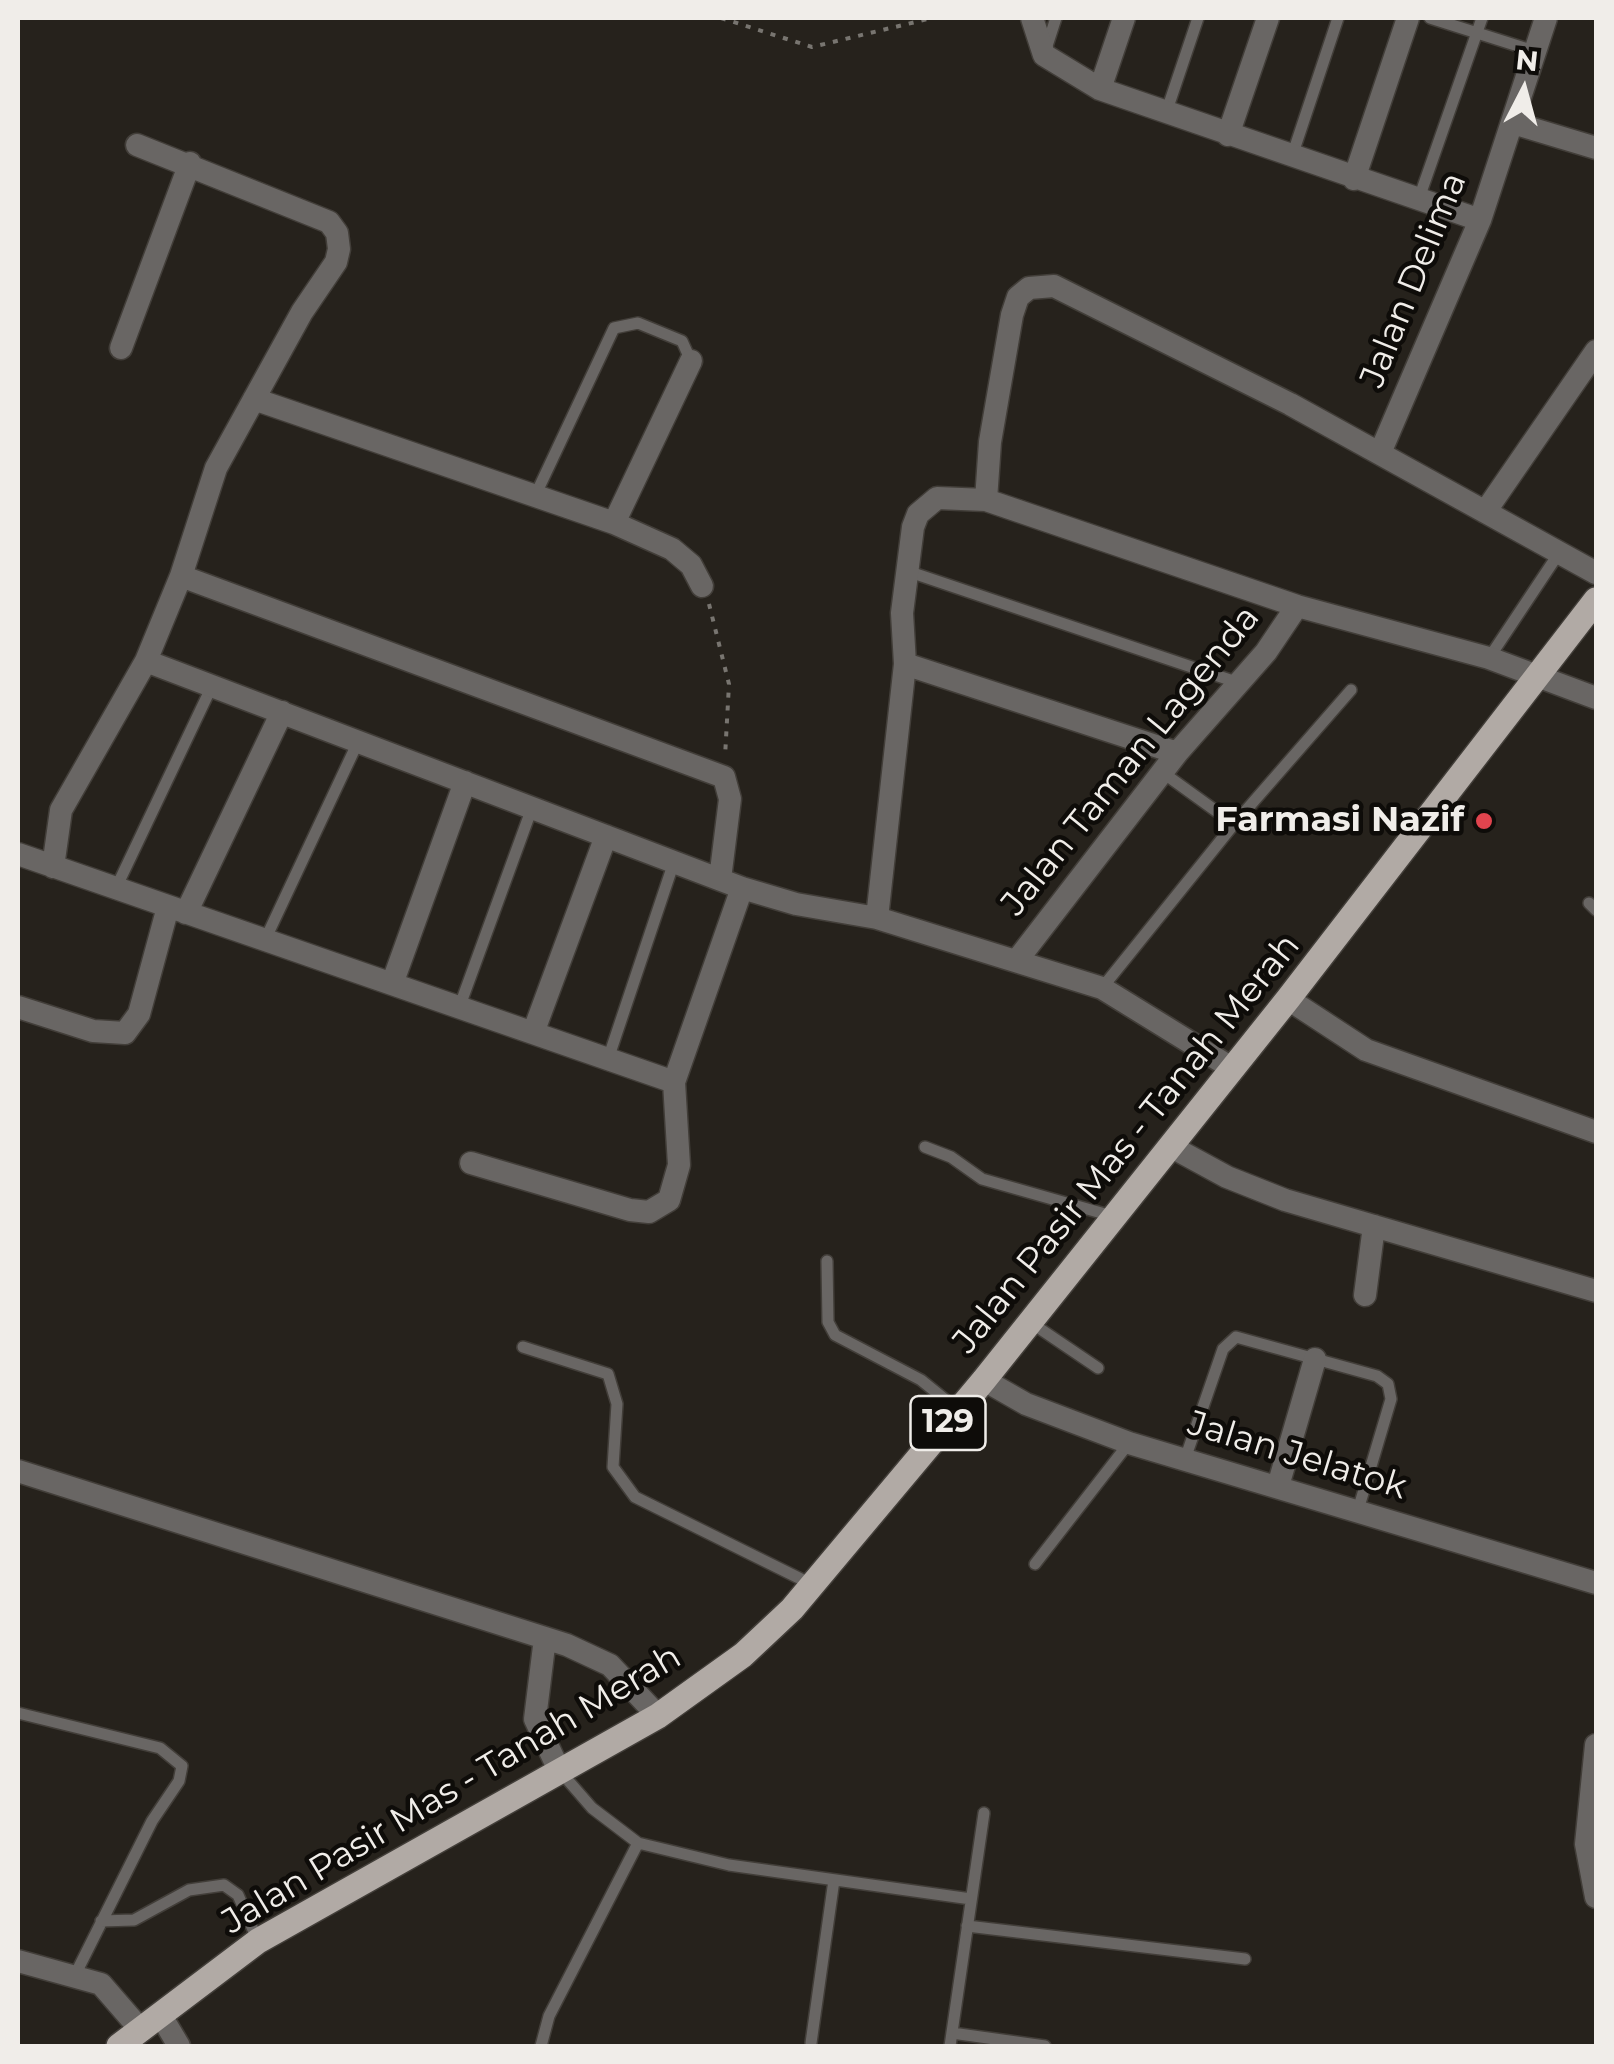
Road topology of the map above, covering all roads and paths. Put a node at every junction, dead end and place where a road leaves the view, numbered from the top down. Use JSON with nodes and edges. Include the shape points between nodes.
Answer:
{"nodes":[{"id":1,"x":721,"y":18,"type":"edge"},
{"id":2,"x":932,"y":18,"type":"edge"},
{"id":3,"x":1032,"y":18,"type":"edge"},
{"id":4,"x":1056,"y":18,"type":"edge"},
{"id":5,"x":1124,"y":18,"type":"edge"},
{"id":6,"x":1198,"y":18,"type":"edge"},
{"id":7,"x":1268,"y":18,"type":"edge"},
{"id":8,"x":1338,"y":18,"type":"edge"},
{"id":9,"x":1408,"y":18,"type":"edge"},
{"id":10,"x":1430,"y":18,"type":"edge"},
{"id":11,"x":1482,"y":18,"type":"edge"},
{"id":12,"x":1546,"y":18,"type":"edge"},
{"id":13,"x":1476,"y":34,"type":"junction"},
{"id":14,"x":1534,"y":51,"type":"junction"},
{"id":15,"x":1044,"y":56,"type":"junction"},
{"id":16,"x":1100,"y":89,"type":"junction"},
{"id":17,"x":1166,"y":113,"type":"junction"},
{"id":18,"x":1513,"y":123,"type":"junction"},
{"id":19,"x":1228,"y":135,"type":"junction"},
{"id":20,"x":137,"y":145,"type":"dead end"},
{"id":21,"x":1596,"y":148,"type":"edge"},
{"id":22,"x":1291,"y":158,"type":"junction"},
{"id":23,"x":190,"y":163,"type":"junction"},
{"id":24,"x":1354,"y":179,"type":"junction"},
{"id":25,"x":1418,"y":201,"type":"junction"},
{"id":26,"x":1480,"y":220,"type":"junction"},
{"id":27,"x":121,"y":348,"type":"dead end"},
{"id":28,"x":1596,"y":351,"type":"edge"},
{"id":29,"x":691,"y":361,"type":"joint"},
{"id":30,"x":254,"y":400,"type":"junction"},
{"id":31,"x":1380,"y":453,"type":"junction"},
{"id":32,"x":535,"y":496,"type":"junction"},
{"id":33,"x":986,"y":500,"type":"junction"},
{"id":34,"x":1485,"y":512,"type":"junction"},
{"id":35,"x":614,"y":523,"type":"junction"},
{"id":36,"x":1559,"y":553,"type":"junction"},
{"id":37,"x":908,"y":571,"type":"junction"},
{"id":38,"x":1596,"y":573,"type":"edge"},
{"id":39,"x":181,"y":576,"type":"junction"},
{"id":40,"x":702,"y":586,"type":"joint"},
{"id":41,"x":1596,"y":600,"type":"edge"},
{"id":42,"x":1297,"y":606,"type":"junction"},
{"id":43,"x":1489,"y":658,"type":"junction"},
{"id":44,"x":146,"y":661,"type":"junction"},
{"id":45,"x":905,"y":664,"type":"junction"},
{"id":46,"x":1536,"y":677,"type":"junction"},
{"id":47,"x":1238,"y":683,"type":"junction"},
{"id":48,"x":212,"y":686,"type":"junction"},
{"id":49,"x":1352,"y":690,"type":"dead end"},
{"id":50,"x":1596,"y":698,"type":"edge"},
{"id":51,"x":282,"y":712,"type":"junction"},
{"id":52,"x":358,"y":742,"type":"junction"},
{"id":53,"x":1170,"y":762,"type":"junction"},
{"id":54,"x":724,"y":777,"type":"junction"},
{"id":55,"x":465,"y":782,"type":"junction"},
{"id":56,"x":532,"y":808,"type":"junction"},
{"id":57,"x":1234,"y":824,"type":"junction"},
{"id":58,"x":606,"y":836,"type":"junction"},
{"id":59,"x":18,"y":854,"type":"edge"},
{"id":60,"x":674,"y":862,"type":"junction"},
{"id":61,"x":53,"y":867,"type":"junction"},
{"id":62,"x":720,"y":880,"type":"junction"},
{"id":63,"x":116,"y":888,"type":"junction"},
{"id":64,"x":742,"y":888,"type":"junction"},
{"id":65,"x":177,"y":910,"type":"junction"},
{"id":66,"x":877,"y":918,"type":"junction"},
{"id":67,"x":265,"y":940,"type":"junction"},
{"id":68,"x":1018,"y":959,"type":"junction"},
{"id":69,"x":392,"y":984,"type":"junction"},
{"id":70,"x":1102,"y":988,"type":"junction"},
{"id":71,"x":1288,"y":999,"type":"junction"},
{"id":72,"x":18,"y":1007,"type":"edge"},
{"id":73,"x":459,"y":1008,"type":"junction"},
{"id":74,"x":533,"y":1034,"type":"junction"},
{"id":75,"x":608,"y":1059,"type":"junction"},
{"id":76,"x":1230,"y":1067,"type":"junction"},
{"id":77,"x":674,"y":1082,"type":"junction"},
{"id":78,"x":1596,"y":1132,"type":"edge"},
{"id":79,"x":1170,"y":1146,"type":"junction"},
{"id":80,"x":926,"y":1147,"type":"dead end"},
{"id":81,"x":472,"y":1162,"type":"dead end"},
{"id":82,"x":1114,"y":1216,"type":"junction"},
{"id":83,"x":1374,"y":1226,"type":"junction"},
{"id":84,"x":827,"y":1261,"type":"dead end"},
{"id":85,"x":1596,"y":1290,"type":"edge"},
{"id":86,"x":1365,"y":1295,"type":"dead end"},
{"id":87,"x":1030,"y":1322,"type":"junction"},
{"id":88,"x":523,"y":1347,"type":"dead end"},
{"id":89,"x":1315,"y":1359,"type":"junction"},
{"id":90,"x":1098,"y":1368,"type":"dead end"},
{"id":91,"x":984,"y":1380,"type":"junction"},
{"id":92,"x":959,"y":1410,"type":"junction"},
{"id":93,"x":1128,"y":1443,"type":"junction"},
{"id":94,"x":1186,"y":1459,"type":"junction"},
{"id":95,"x":18,"y":1471,"type":"edge"},
{"id":96,"x":1278,"y":1486,"type":"junction"},
{"id":97,"x":1358,"y":1510,"type":"junction"},
{"id":98,"x":1036,"y":1564,"type":"dead end"},
{"id":99,"x":1596,"y":1583,"type":"edge"},
{"id":100,"x":813,"y":1586,"type":"junction"},
{"id":101,"x":545,"y":1638,"type":"junction"},
{"id":102,"x":18,"y":1712,"type":"edge"},
{"id":103,"x":658,"y":1716,"type":"junction"},
{"id":104,"x":1596,"y":1745,"type":"edge"},
{"id":105,"x":558,"y":1770,"type":"junction"},
{"id":106,"x":984,"y":1813,"type":"dead end"},
{"id":107,"x":638,"y":1843,"type":"junction"},
{"id":108,"x":834,"y":1880,"type":"junction"},
{"id":109,"x":1596,"y":1897,"type":"edge"},
{"id":110,"x":972,"y":1898,"type":"junction"},
{"id":111,"x":102,"y":1922,"type":"junction"},
{"id":112,"x":967,"y":1926,"type":"junction"},
{"id":113,"x":258,"y":1941,"type":"junction"},
{"id":114,"x":1245,"y":1959,"type":"dead end"},
{"id":115,"x":18,"y":1961,"type":"edge"},
{"id":116,"x":75,"y":1975,"type":"junction"},
{"id":117,"x":150,"y":2021,"type":"junction"},
{"id":118,"x":951,"y":2040,"type":"edge"},
{"id":119,"x":811,"y":2044,"type":"dead end"},
{"id":120,"x":119,"y":2046,"type":"edge"},
{"id":121,"x":179,"y":2046,"type":"edge"},
{"id":122,"x":541,"y":2046,"type":"edge"},
{"id":123,"x":1045,"y":2046,"type":"edge"}],
"edges":[{"from":1,"to":2,"type":"path","via":[[812,46]]},
{"from":3,"to":15,"type":"street"},
{"from":4,"to":15,"type":"lane"},
{"from":5,"to":16,"type":"street"},
{"from":6,"to":17,"type":"lane"},
{"from":7,"to":19,"type":"street"},
{"from":8,"to":22,"type":"lane"},
{"from":9,"to":24,"type":"street"},
{"from":10,"to":13,"type":"lane"},
{"from":11,"to":13,"type":"lane"},
{"from":12,"to":14,"type":"street","name":"Jalan Delima"},
{"from":13,"to":14,"type":"lane"},
{"from":13,"to":25,"type":"lane"},
{"from":14,"to":18,"type":"street","name":"Jalan Delima"},
{"from":15,"to":16,"type":"street"},
{"from":16,"to":17,"type":"street"},
{"from":17,"to":19,"type":"street"},
{"from":18,"to":21,"type":"street"},
{"from":18,"to":26,"type":"street","name":"Jalan Delima"},
{"from":19,"to":22,"type":"street"},
{"from":20,"to":23,"type":"street"},
{"from":22,"to":24,"type":"street"},
{"from":23,"to":27,"type":"street"},
{"from":23,"to":30,"type":"street","via":[[329,222],[337,233],[336,262]]},
{"from":24,"to":25,"type":"street"},
{"from":25,"to":26,"type":"street"},
{"from":26,"to":31,"type":"street","name":"Jalan Delima"},
{"from":28,"to":34,"type":"street"},
{"from":29,"to":32,"type":"lane","via":[[682,341],[638,323],[614,328]]},
{"from":29,"to":35,"type":"street"},
{"from":30,"to":32,"type":"street"},
{"from":30,"to":39,"type":"street","via":[[216,468]]},
{"from":31,"to":33,"type":"street","via":[[1066,290],[1042,286],[1018,297],[1012,315]]},
{"from":31,"to":34,"type":"street"},
{"from":32,"to":35,"type":"street"},
{"from":33,"to":37,"type":"street","via":[[952,496],[924,506],[913,527]]},
{"from":33,"to":42,"type":"street"},
{"from":34,"to":36,"type":"street"},
{"from":35,"to":40,"type":"street","via":[[672,549]]},
{"from":36,"to":38,"type":"street"},
{"from":36,"to":43,"type":"lane"},
{"from":37,"to":45,"type":"street"},
{"from":37,"to":47,"type":"lane"},
{"from":39,"to":44,"type":"street"},
{"from":39,"to":54,"type":"street"},
{"from":40,"to":54,"type":"path","via":[[729,684]]},
{"from":41,"to":46,"type":"main road","name":"Jalan Pasir Mas - Tanah Merah","number":"129"},
{"from":42,"to":43,"type":"street"},
{"from":42,"to":47,"type":"street","name":"Jalan Taman Lagenda"},
{"from":43,"to":46,"type":"street"},
{"from":44,"to":48,"type":"street"},
{"from":44,"to":61,"type":"street","via":[[60,810]]},
{"from":45,"to":53,"type":"street"},
{"from":45,"to":66,"type":"street"},
{"from":46,"to":50,"type":"street"},
{"from":46,"to":71,"type":"main road","name":"Jalan Pasir Mas - Tanah Merah","number":"129"},
{"from":47,"to":53,"type":"street","name":"Jalan Taman Lagenda"},
{"from":48,"to":51,"type":"street"},
{"from":48,"to":63,"type":"lane"},
{"from":49,"to":57,"type":"lane"},
{"from":51,"to":52,"type":"street"},
{"from":51,"to":65,"type":"street"},
{"from":52,"to":55,"type":"street"},
{"from":52,"to":67,"type":"lane"},
{"from":53,"to":57,"type":"lane"},
{"from":53,"to":68,"type":"street","name":"Jalan Taman Lagenda"},
{"from":54,"to":62,"type":"street","via":[[730,799]]},
{"from":55,"to":56,"type":"street"},
{"from":55,"to":69,"type":"street"},
{"from":56,"to":58,"type":"street"},
{"from":56,"to":73,"type":"lane"},
{"from":57,"to":70,"type":"lane"},
{"from":58,"to":60,"type":"street"},
{"from":58,"to":74,"type":"street"},
{"from":59,"to":61,"type":"street"},
{"from":60,"to":62,"type":"street"},
{"from":60,"to":75,"type":"lane"},
{"from":61,"to":63,"type":"street"},
{"from":62,"to":64,"type":"street"},
{"from":63,"to":65,"type":"street"},
{"from":64,"to":66,"type":"street"},
{"from":64,"to":77,"type":"street"},
{"from":65,"to":67,"type":"street"},
{"from":65,"to":72,"type":"street","via":[[139,1014],[125,1033],[93,1031]]},
{"from":66,"to":68,"type":"street"},
{"from":67,"to":69,"type":"street"},
{"from":68,"to":70,"type":"street"},
{"from":69,"to":73,"type":"street"},
{"from":70,"to":76,"type":"street"},
{"from":71,"to":76,"type":"main road","name":"Jalan Pasir Mas - Tanah Merah","number":"129"},
{"from":71,"to":78,"type":"street","via":[[1366,1050]]},
{"from":73,"to":74,"type":"street"},
{"from":74,"to":75,"type":"street"},
{"from":75,"to":77,"type":"street"},
{"from":76,"to":79,"type":"main road","name":"Jalan Pasir Mas - Tanah Merah","number":"129"},
{"from":77,"to":81,"type":"street","via":[[679,1166],[660,1208],[630,1210]]},
{"from":79,"to":82,"type":"main road","name":"Jalan Pasir Mas - Tanah Merah","number":"129"},
{"from":79,"to":83,"type":"street","via":[[1285,1200]]},
{"from":80,"to":82,"type":"lane","via":[[982,1179]]},
{"from":82,"to":87,"type":"main road","name":"Jalan Pasir Mas - Tanah Merah","number":"129"},
{"from":83,"to":85,"type":"street"},
{"from":83,"to":86,"type":"street"},
{"from":84,"to":92,"type":"lane","via":[[828,1322],[835,1335],[920,1380]]},
{"from":87,"to":90,"type":"lane"},
{"from":87,"to":91,"type":"main road","name":"Jalan Pasir Mas - Tanah Merah","number":"129"},
{"from":88,"to":100,"type":"lane","via":[[608,1374],[617,1404],[612,1467],[635,1497]]},
{"from":89,"to":94,"type":"lane","via":[[1246,1338],[1228,1341]]},
{"from":89,"to":96,"type":"street"},
{"from":89,"to":97,"type":"lane","via":[[1377,1376],[1390,1390]]},
{"from":91,"to":92,"type":"main road","name":"Jalan Pasir Mas - Tanah Merah","number":"129"},
{"from":91,"to":93,"type":"street","name":"Jalan Jelatok","via":[[1026,1404]]},
{"from":92,"to":100,"type":"main road","name":"Jalan Pasir Mas - Tanah Merah","number":"129"},
{"from":93,"to":94,"type":"street","name":"Jalan Jelatok"},
{"from":93,"to":98,"type":"lane"},
{"from":94,"to":96,"type":"street","name":"Jalan Jelatok"},
{"from":95,"to":101,"type":"street"},
{"from":96,"to":97,"type":"street","name":"Jalan Jelatok"},
{"from":97,"to":99,"type":"street","name":"Jalan Jelatok"},
{"from":100,"to":103,"type":"main road","name":"Jalan Pasir Mas - Tanah Merah","number":"129","via":[[742,1655]]},
{"from":101,"to":103,"type":"street","via":[[610,1665]]},
{"from":101,"to":105,"type":"street","via":[[535,1719]]},
{"from":102,"to":111,"type":"lane","via":[[143,1742],[182,1766],[180,1781],[152,1821]]},
{"from":103,"to":105,"type":"main road","name":"Jalan Pasir Mas - Tanah Merah","number":"129"},
{"from":104,"to":109,"type":"street","via":[[1586,1844]]},
{"from":105,"to":107,"type":"lane","via":[[611,1826]]},
{"from":105,"to":113,"type":"main road","name":"Jalan Pasir Mas - Tanah Merah","number":"129"},
{"from":106,"to":110,"type":"lane"},
{"from":107,"to":108,"type":"lane"},
{"from":107,"to":122,"type":"lane","via":[[564,1984]]},
{"from":108,"to":110,"type":"lane"},
{"from":108,"to":119,"type":"lane"},
{"from":110,"to":112,"type":"lane"},
{"from":111,"to":113,"type":"lane","via":[[134,1920],[189,1890],[224,1886],[238,1895]]},
{"from":111,"to":116,"type":"lane"},
{"from":112,"to":114,"type":"lane"},
{"from":112,"to":118,"type":"lane"},
{"from":113,"to":117,"type":"main road","name":"Jalan Pasir Mas - Tanah Merah","number":"129"},
{"from":115,"to":116,"type":"street"},
{"from":116,"to":117,"type":"street"},
{"from":117,"to":120,"type":"main road","name":"Jalan Pasir Mas - Tanah Merah","number":"129"},
{"from":117,"to":121,"type":"street"},
{"from":118,"to":123,"type":"lane"}]}
